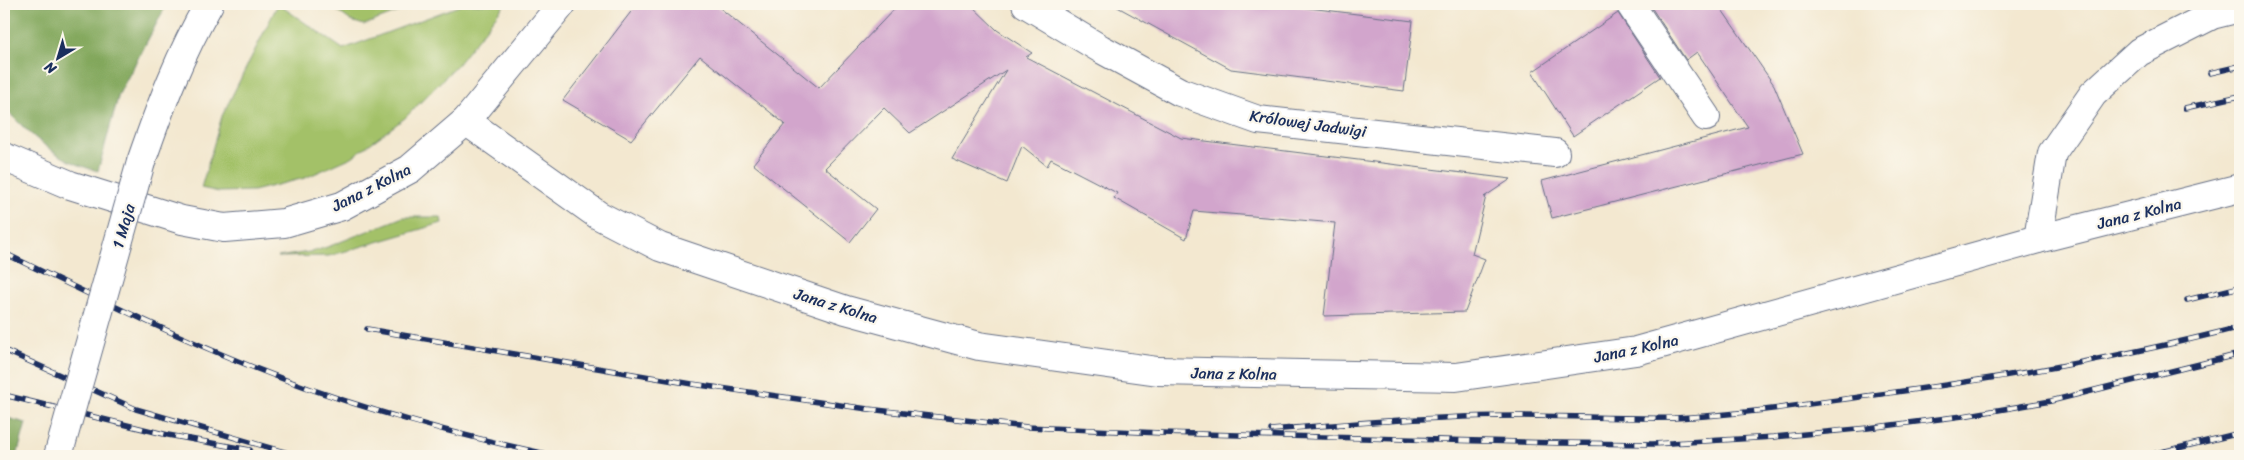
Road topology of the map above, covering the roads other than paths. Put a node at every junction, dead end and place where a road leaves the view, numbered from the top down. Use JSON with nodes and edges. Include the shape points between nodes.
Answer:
{"nodes":[{"id":1,"x":209,"y":4,"type":"edge"},
{"id":2,"x":562,"y":4,"type":"edge"},
{"id":3,"x":1026,"y":4,"type":"edge"},
{"id":4,"x":1630,"y":4,"type":"edge"},
{"id":5,"x":2240,"y":8,"type":"edge"},
{"id":6,"x":1706,"y":117,"type":"dead end"},
{"id":7,"x":466,"y":121,"type":"junction"},
{"id":8,"x":1555,"y":153,"type":"dead end"},
{"id":9,"x":4,"y":157,"type":"edge"},
{"id":10,"x":2240,"y":188,"type":"edge"},
{"id":11,"x":2038,"y":239,"type":"junction"},
{"id":12,"x":58,"y":456,"type":"edge"}],
"edges":[{"from":1,"to":12,"type":"street","name":"1 Maja","bridge":true,"via":[[188,40],[140,162]]},
{"from":2,"to":7,"type":"street","name":"Jana z Kolna"},
{"from":3,"to":8,"type":"street","name":"Królowej Jadwigi","via":[[1180,92],[1258,120]]},
{"from":4,"to":6,"type":"street"},
{"from":5,"to":11,"type":"street","via":[[2212,15],[2139,52],[2093,94],[2052,152]]},
{"from":7,"to":9,"type":"street","name":"Jana z Kolna","via":[[410,169],[342,206],[284,223],[224,228],[182,220],[70,186]]},
{"from":7,"to":11,"type":"street","name":"Jana z Kolna","via":[[598,215],[660,246],[846,310],[979,346],[1158,371],[1456,377],[1636,351]]},
{"from":10,"to":11,"type":"street","name":"Jana z Kolna"}]}
